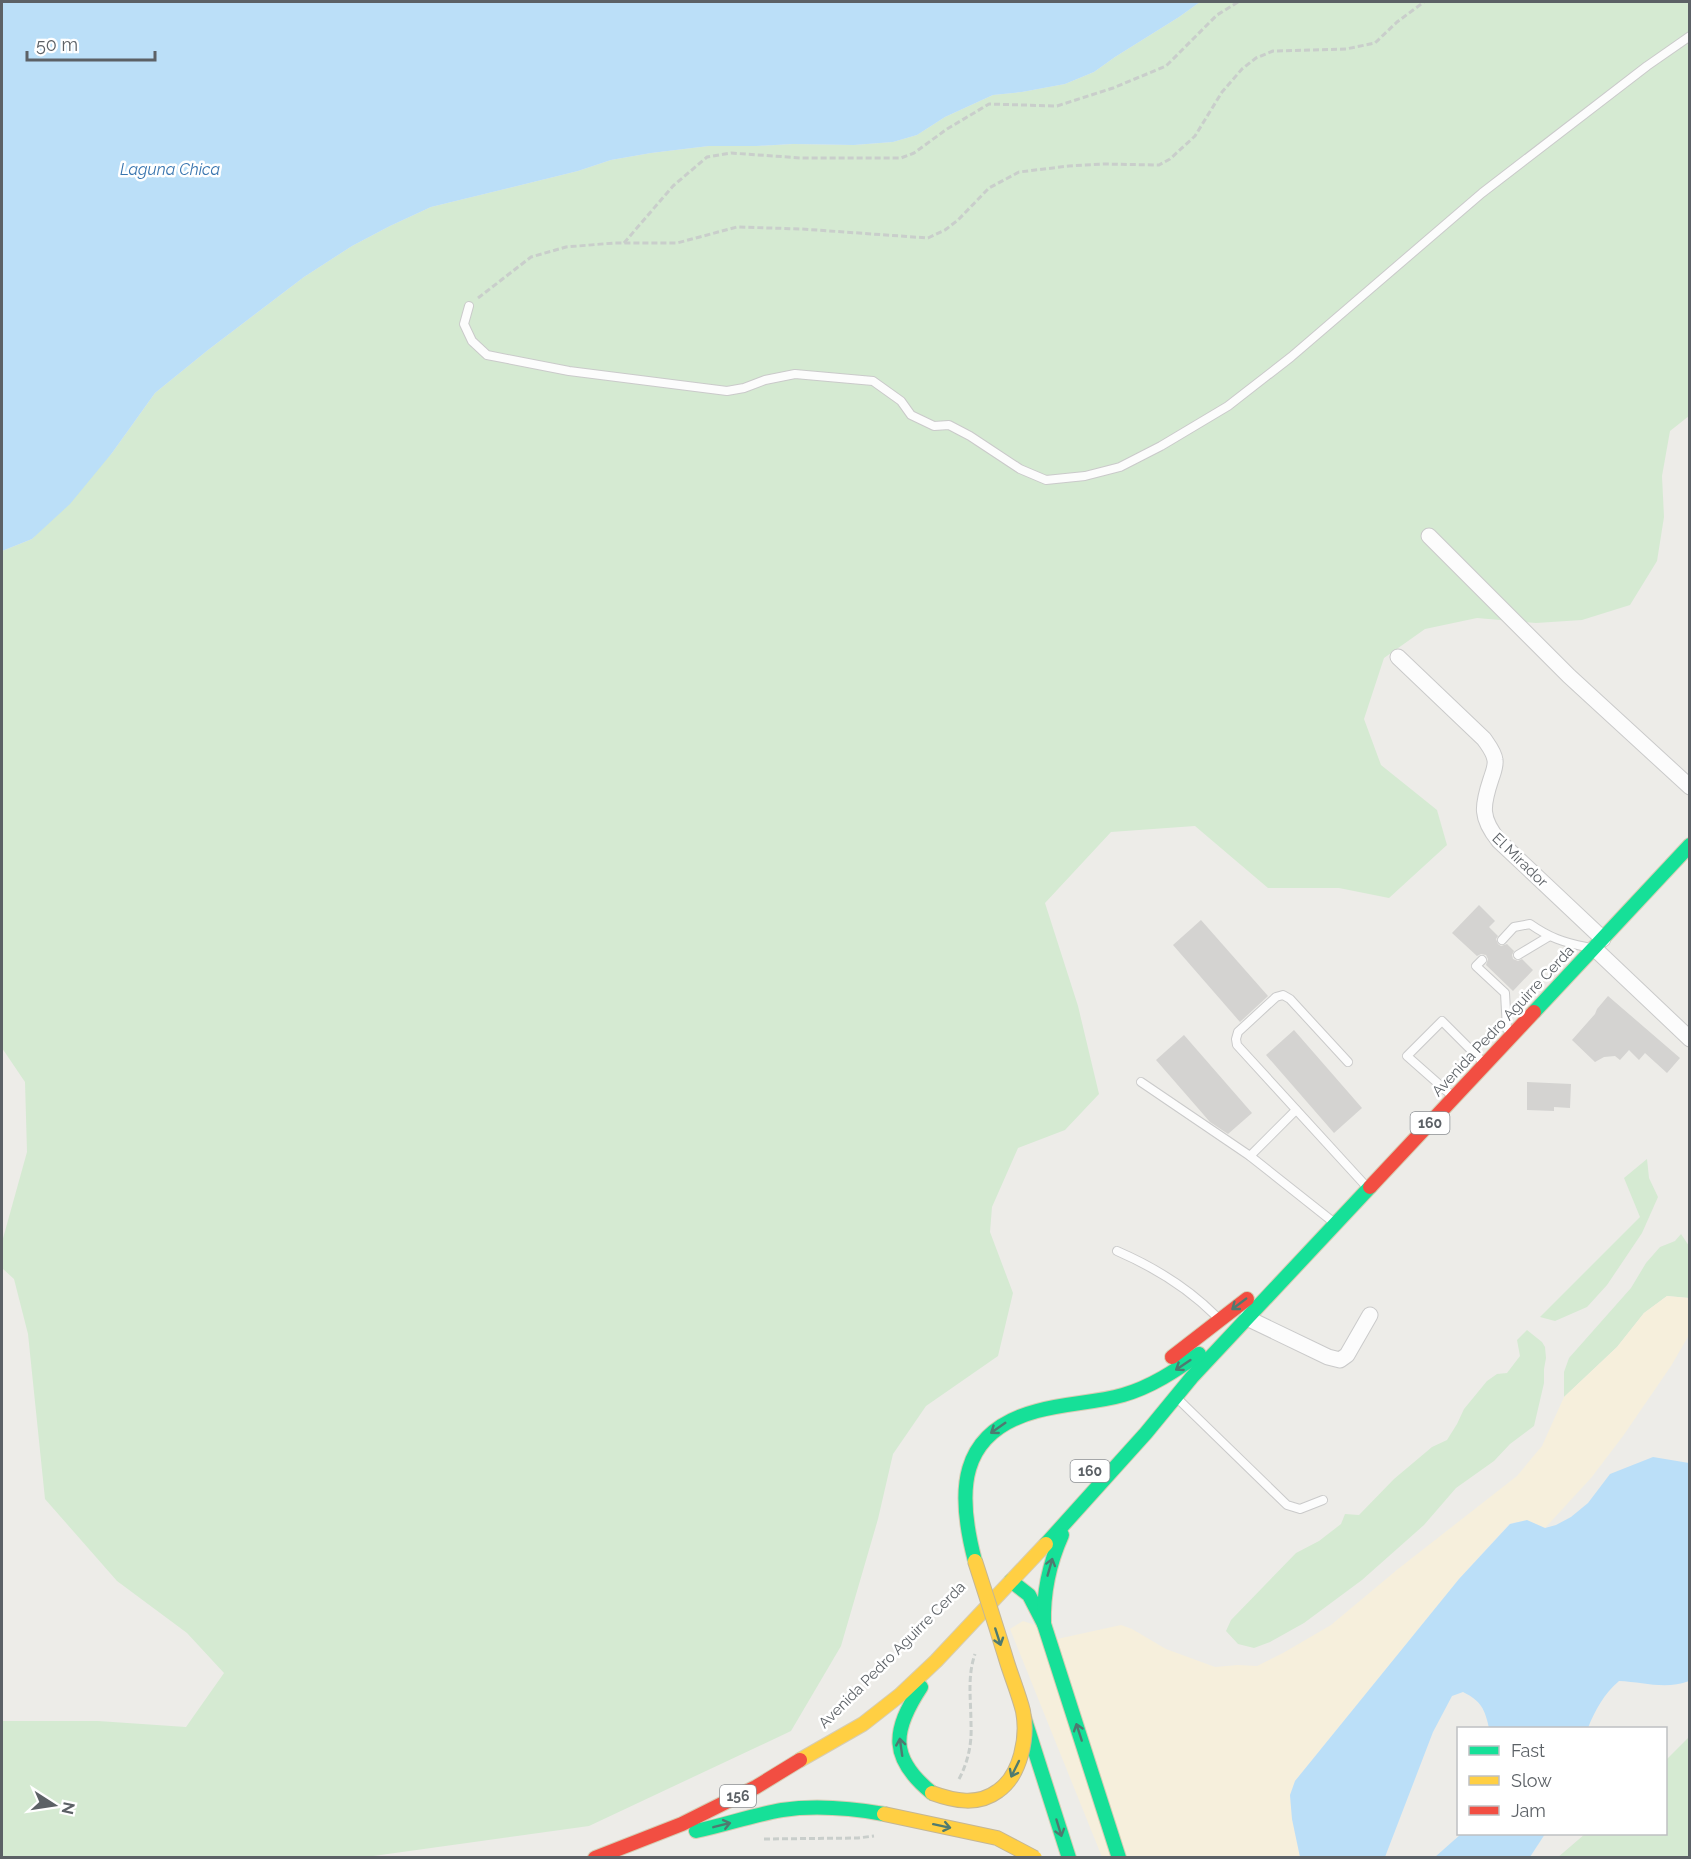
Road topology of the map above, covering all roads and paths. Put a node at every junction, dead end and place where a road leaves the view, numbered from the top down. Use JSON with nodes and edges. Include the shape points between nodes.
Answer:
{"nodes":[{"id":1,"x":1238,"y":2,"type":"edge"},
{"id":2,"x":1424,"y":2,"type":"edge"},
{"id":3,"x":1689,"y":36,"type":"edge"},
{"id":4,"x":624,"y":243,"type":"junction"},
{"id":5,"x":470,"y":306,"type":"joint"},
{"id":6,"x":1429,"y":536,"type":"dead end"},
{"id":7,"x":1398,"y":657,"type":"dead end"},
{"id":8,"x":1689,"y":787,"type":"edge"},
{"id":9,"x":1689,"y":845,"type":"edge"},
{"id":10,"x":1548,"y":936,"type":"junction"},
{"id":11,"x":1502,"y":940,"type":"dead end"},
{"id":12,"x":1598,"y":944,"type":"junction"},
{"id":13,"x":1518,"y":955,"type":"dead end"},
{"id":14,"x":1482,"y":960,"type":"dead end"},
{"id":15,"x":1689,"y":1039,"type":"edge"},
{"id":16,"x":1507,"y":1041,"type":"junction"},
{"id":17,"x":1348,"y":1062,"type":"dead end"},
{"id":18,"x":1485,"y":1064,"type":"junction"},
{"id":19,"x":1141,"y":1082,"type":"dead end"},
{"id":20,"x":1454,"y":1097,"type":"junction"},
{"id":21,"x":1296,"y":1110,"type":"junction"},
{"id":22,"x":1250,"y":1156,"type":"junction"},
{"id":23,"x":1368,"y":1189,"type":"junction"},
{"id":24,"x":1335,"y":1224,"type":"junction"},
{"id":25,"x":1117,"y":1251,"type":"dead end"},
{"id":26,"x":1304,"y":1257,"type":"junction"},
{"id":27,"x":1370,"y":1315,"type":"dead end"},
{"id":28,"x":1247,"y":1317,"type":"junction"},
{"id":29,"x":1219,"y":1319,"type":"junction"},
{"id":30,"x":1192,"y":1377,"type":"junction"},
{"id":31,"x":1176,"y":1397,"type":"junction"},
{"id":32,"x":1052,"y":1408,"type":"junction"},
{"id":33,"x":1133,"y":1426,"type":"dead end"},
{"id":34,"x":1323,"y":1500,"type":"dead end"},
{"id":35,"x":1073,"y":1515,"type":"junction"},
{"id":36,"x":1011,"y":1581,"type":"junction"},
{"id":37,"x":971,"y":1599,"type":"dead end"},
{"id":38,"x":1044,"y":1624,"type":"junction"},
{"id":39,"x":976,"y":1651,"type":"dead end"},
{"id":40,"x":936,"y":1661,"type":"junction"},
{"id":41,"x":882,"y":1692,"type":"dead end"},
{"id":42,"x":1023,"y":1712,"type":"junction"},
{"id":43,"x":828,"y":1743,"type":"junction"},
{"id":44,"x":955,"y":1786,"type":"dead end"},
{"id":45,"x":878,"y":1836,"type":"dead end"},
{"id":46,"x":756,"y":1839,"type":"dead end"},
{"id":47,"x":644,"y":1840,"type":"junction"},
{"id":48,"x":595,"y":1857,"type":"edge"},
{"id":49,"x":1035,"y":1857,"type":"edge"},
{"id":50,"x":1069,"y":1857,"type":"edge"},
{"id":51,"x":1119,"y":1857,"type":"edge"}],
"edges":[{"from":1,"to":4,"type":"path","via":[[1217,15],[1166,66],[1057,106],[989,104],[901,158],[731,153],[707,157],[673,186]]},
{"from":2,"to":4,"type":"path","via":[[1374,43],[1346,49],[1273,51],[1256,58],[1222,92],[1195,136],[1159,165],[1081,165],[1019,172],[989,188],[958,220],[927,238],[737,227],[677,243]]},
{"from":3,"to":5,"type":"lane","via":[[1482,193],[1292,357],[1228,406],[1120,467],[1085,476],[1046,480],[1020,469],[949,425],[934,426],[911,415],[901,401],[873,381],[795,374],[727,391],[569,371],[487,355],[472,341],[464,324]]},
{"from":4,"to":5,"type":"path","via":[[566,248],[531,257]]},
{"from":6,"to":8,"type":"street","via":[[1569,676]]},
{"from":7,"to":12,"type":"street","name":"El Mirador","via":[[1491,750],[1494,771],[1484,801],[1488,828]]},
{"from":9,"to":12,"type":"main road","name":"Avenida Pedro Aguirre Cerda","number":"160","via":[[1681,860]]},
{"from":10,"to":11,"type":"lane","via":[[1530,924],[1514,927]]},
{"from":10,"to":12,"type":"lane","via":[[1563,942]]},
{"from":10,"to":13,"type":"lane"},
{"from":12,"to":15,"type":"street","name":"El Mirador"},
{"from":12,"to":16,"type":"main road","name":"Avenida Pedro Aguirre Cerda","number":"160"},
{"from":14,"to":16,"type":"lane","via":[[1476,966],[1497,980],[1504,993]]},
{"from":16,"to":18,"type":"main road","name":"Avenida Pedro Aguirre Cerda","number":"160"},
{"from":17,"to":21,"type":"lane","via":[[1283,995],[1238,1032],[1237,1045]]},
{"from":18,"to":20,"type":"main road","name":"Avenida Pedro Aguirre Cerda","number":"160"},
{"from":18,"to":20,"type":"lane","via":[[1442,1021],[1407,1056]]},
{"from":19,"to":22,"type":"lane"},
{"from":20,"to":23,"type":"main road","name":"Avenida Pedro Aguirre Cerda","number":"160"},
{"from":21,"to":22,"type":"lane"},
{"from":21,"to":23,"type":"lane"},
{"from":22,"to":24,"type":"lane"},
{"from":23,"to":24,"type":"main road","name":"Avenida Pedro Aguirre Cerda","number":"160"},
{"from":24,"to":26,"type":"main road","name":"Avenida Pedro Aguirre Cerda","number":"160"},
{"from":25,"to":29,"type":"lane","via":[[1175,1282]]},
{"from":26,"to":28,"type":"main road","name":"Avenida Pedro Aguirre Cerda","number":"160"},
{"from":26,"to":29,"type":"main road","one_way":true},
{"from":27,"to":28,"type":"street","via":[[1347,1355],[1340,1360]]},
{"from":28,"to":30,"type":"main road","name":"Avenida Pedro Aguirre Cerda","number":"160"},
{"from":28,"to":32,"type":"main road","one_way":true,"via":[[1190,1361],[1150,1385],[1097,1402]]},
{"from":29,"to":32,"type":"main road","via":[[1172,1357],[1137,1377]]},
{"from":30,"to":31,"type":"main road","name":"Avenida Pedro Aguirre Cerda","number":"160"},
{"from":30,"to":33,"type":"main road","name":"Avenida Pedro Aguirre Cerda","number":"160"},
{"from":31,"to":34,"type":"lane","via":[[1287,1505],[1300,1509]]},
{"from":31,"to":35,"type":"main road","name":"Avenida Pedro Aguirre Cerda","number":"160"},
{"from":32,"to":42,"type":"main road","one_way":true,"bridge":true,"via":[[1024,1414],[984,1439],[973,1456],[964,1496],[966,1530]]},
{"from":35,"to":36,"type":"main road","name":"Avenida Pedro Aguirre Cerda","number":"160"},
{"from":38,"to":35,"type":"main road","one_way":true,"via":[[1049,1569]]},
{"from":36,"to":37,"type":"main road","name":"Avenida Pedro Aguirre Cerda","via":[[995,1573]]},
{"from":36,"to":38,"type":"main road","via":[[1029,1595]]},
{"from":36,"to":40,"type":"main road","name":"Avenida Pedro Aguirre Cerda","number":"156"},
{"from":51,"to":38,"type":"main road","one_way":true},
{"from":39,"to":44,"type":"path","via":[[969,1684],[971,1743],[965,1768]]},
{"from":42,"to":40,"type":"main road","one_way":true,"bridge":true,"via":[[1020,1758],[1005,1785],[988,1797],[967,1803],[932,1793],[910,1773],[899,1741],[907,1708]]},
{"from":40,"to":43,"type":"main road","name":"Avenida Pedro Aguirre Cerda","number":"156","via":[[875,1716]]},
{"from":41,"to":43,"type":"main road","name":"Avenida Pedro Aguirre Cerda"},
{"from":42,"to":50,"type":"main road","one_way":true,"bridge":true},
{"from":43,"to":47,"type":"main road","number":"156","via":[[738,1797]]},
{"from":45,"to":46,"type":"path"},
{"from":47,"to":48,"type":"main road","number":"156"},
{"from":47,"to":49,"type":"main road","one_way":true,"bridge":true,"via":[[783,1810],[830,1807],[885,1814],[997,1838]]}]}
